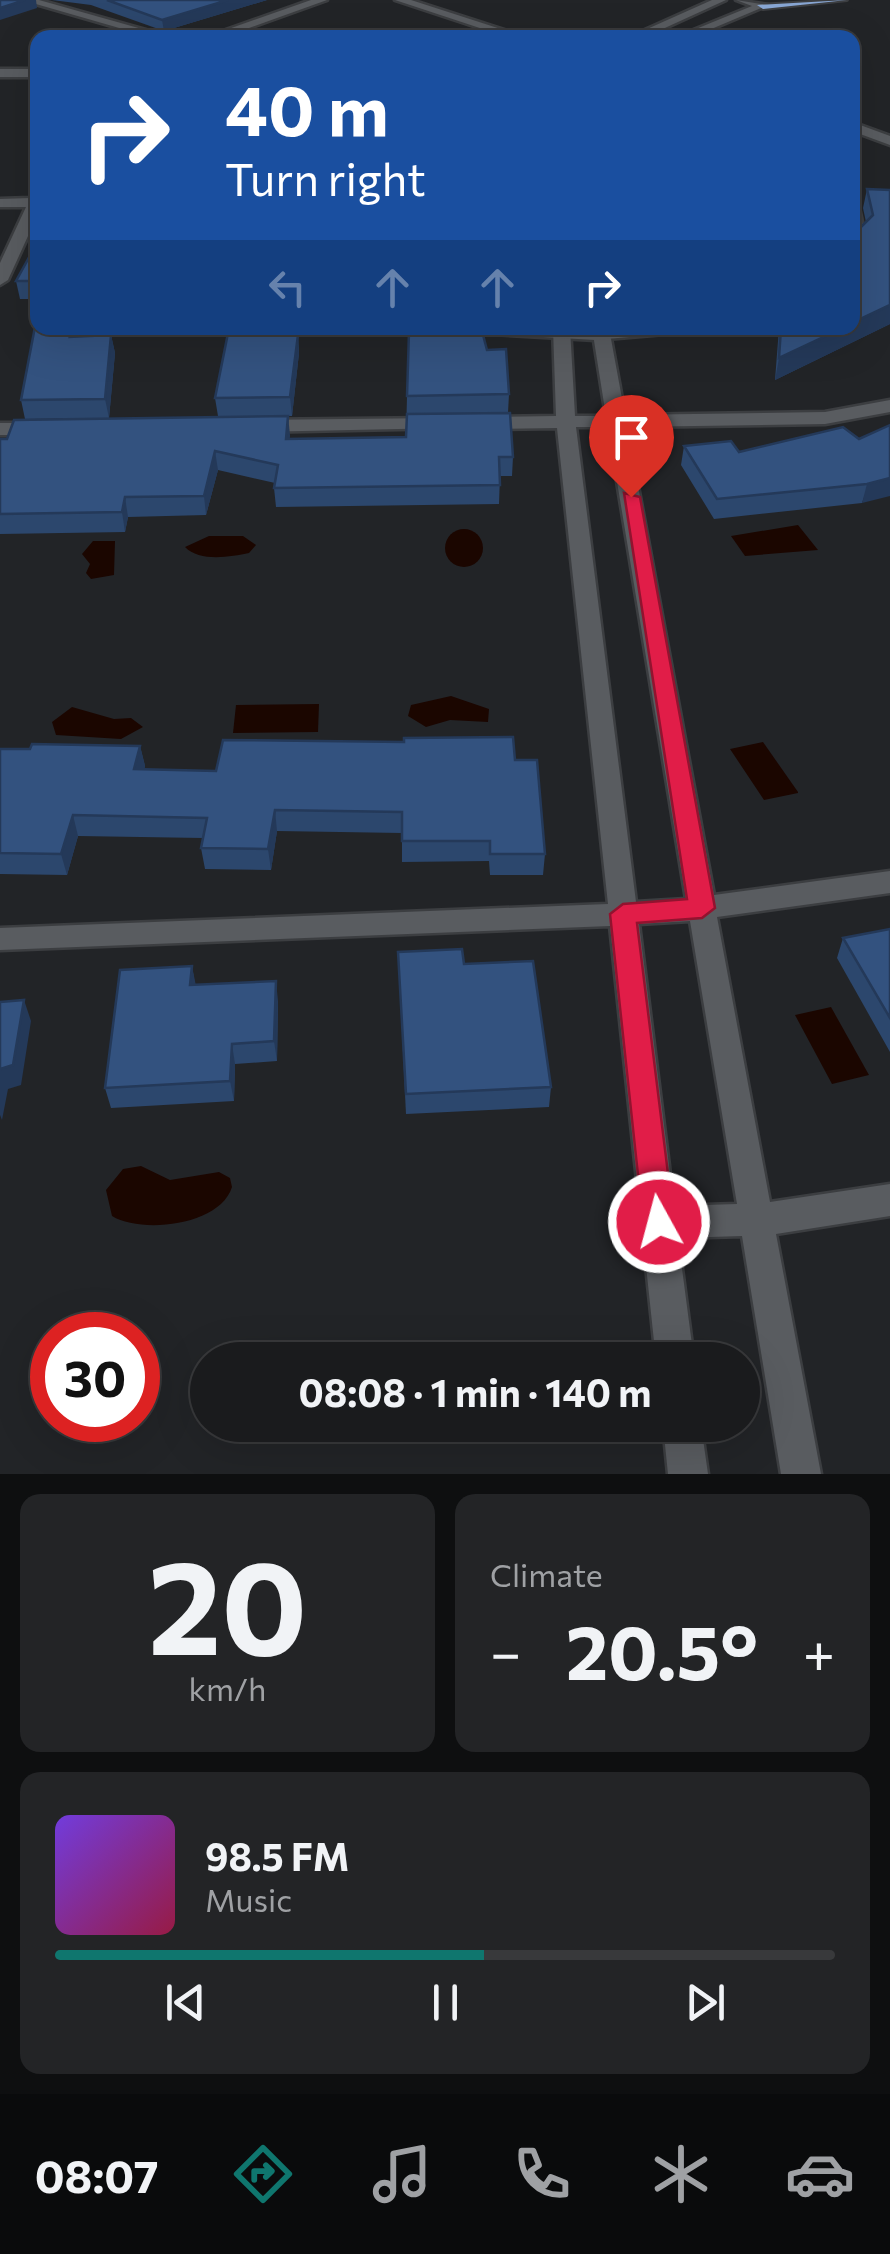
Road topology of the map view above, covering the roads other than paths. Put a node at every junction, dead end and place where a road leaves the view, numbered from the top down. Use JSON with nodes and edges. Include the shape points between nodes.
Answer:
{"nodes":[{"id":1,"x":27,"y":0,"type":"edge"},
{"id":2,"x":322,"y":0,"type":"edge"},
{"id":3,"x":400,"y":0,"type":"edge"},
{"id":4,"x":721,"y":0,"type":"edge"},
{"id":5,"x":740,"y":0,"type":"edge"},
{"id":6,"x":842,"y":0,"type":"edge"},
{"id":7,"x":762,"y":5,"type":"junction"},
{"id":8,"x":140,"y":30,"type":"edge"},
{"id":9,"x":232,"y":30,"type":"edge"},
{"id":10,"x":498,"y":30,"type":"edge"},
{"id":11,"x":651,"y":30,"type":"edge"},
{"id":12,"x":699,"y":30,"type":"edge"},
{"id":13,"x":30,"y":72,"type":"edge"},
{"id":14,"x":0,"y":73,"type":"edge"},
{"id":15,"x":860,"y":129,"type":"edge"},
{"id":16,"x":890,"y":141,"type":"edge"},
{"id":17,"x":0,"y":203,"type":"edge"},
{"id":18,"x":30,"y":206,"type":"edge"},
{"id":19,"x":30,"y":209,"type":"edge"},
{"id":20,"x":30,"y":217,"type":"edge"},
{"id":21,"x":0,"y":219,"type":"edge"},
{"id":22,"x":0,"y":280,"type":"edge"},
{"id":23,"x":561,"y":335,"type":"edge"},
{"id":24,"x":602,"y":335,"type":"edge"},
{"id":25,"x":890,"y":406,"type":"edge"},
{"id":26,"x":566,"y":422,"type":"junction"},
{"id":27,"x":618,"y":422,"type":"junction"},
{"id":28,"x":234,"y":426,"type":"edge"},
{"id":29,"x":58,"y":428,"type":"edge"},
{"id":30,"x":0,"y":429,"type":"edge"},
{"id":31,"x":890,"y":882,"type":"edge"},
{"id":32,"x":702,"y":908,"type":"junction"},
{"id":33,"x":623,"y":914,"type":"junction"},
{"id":34,"x":0,"y":939,"type":"edge"},
{"id":35,"x":890,"y":1200,"type":"edge"},
{"id":36,"x":760,"y":1220,"type":"junction"},
{"id":37,"x":659,"y":1222,"type":"junction"},
{"id":38,"x":673,"y":1342,"type":"edge"},
{"id":39,"x":684,"y":1442,"type":"edge"},
{"id":40,"x":688,"y":1474,"type":"edge"},
{"id":41,"x":801,"y":1474,"type":"edge"}],
"edges":[{"from":1,"to":8,"type":"street"},
{"from":2,"to":9,"type":"street"},
{"from":3,"to":10,"type":"street"},
{"from":4,"to":11,"type":"street"},
{"from":5,"to":7,"type":"street"},
{"from":6,"to":7,"type":"highway"},
{"from":7,"to":12,"type":"street"},
{"from":13,"to":14,"type":"street"},
{"from":15,"to":16,"type":"street"},
{"from":17,"to":18,"type":"street"},
{"from":19,"to":21,"type":"street"},
{"from":20,"to":22,"type":"street"},
{"from":23,"to":26,"type":"street"},
{"from":24,"to":27,"type":"street"},
{"from":25,"to":27,"type":"street","via":[[825,418]]},
{"from":26,"to":27,"type":"street"},
{"from":26,"to":28,"type":"street"},
{"from":26,"to":33,"type":"street"},
{"from":27,"to":32,"type":"street"},
{"from":29,"to":30,"type":"street"},
{"from":31,"to":32,"type":"street"},
{"from":32,"to":33,"type":"street"},
{"from":32,"to":36,"type":"street"},
{"from":33,"to":34,"type":"street"},
{"from":33,"to":37,"type":"street"},
{"from":35,"to":36,"type":"street"},
{"from":36,"to":37,"type":"street"},
{"from":36,"to":41,"type":"street"},
{"from":37,"to":38,"type":"street"},
{"from":39,"to":40,"type":"street"}]}
